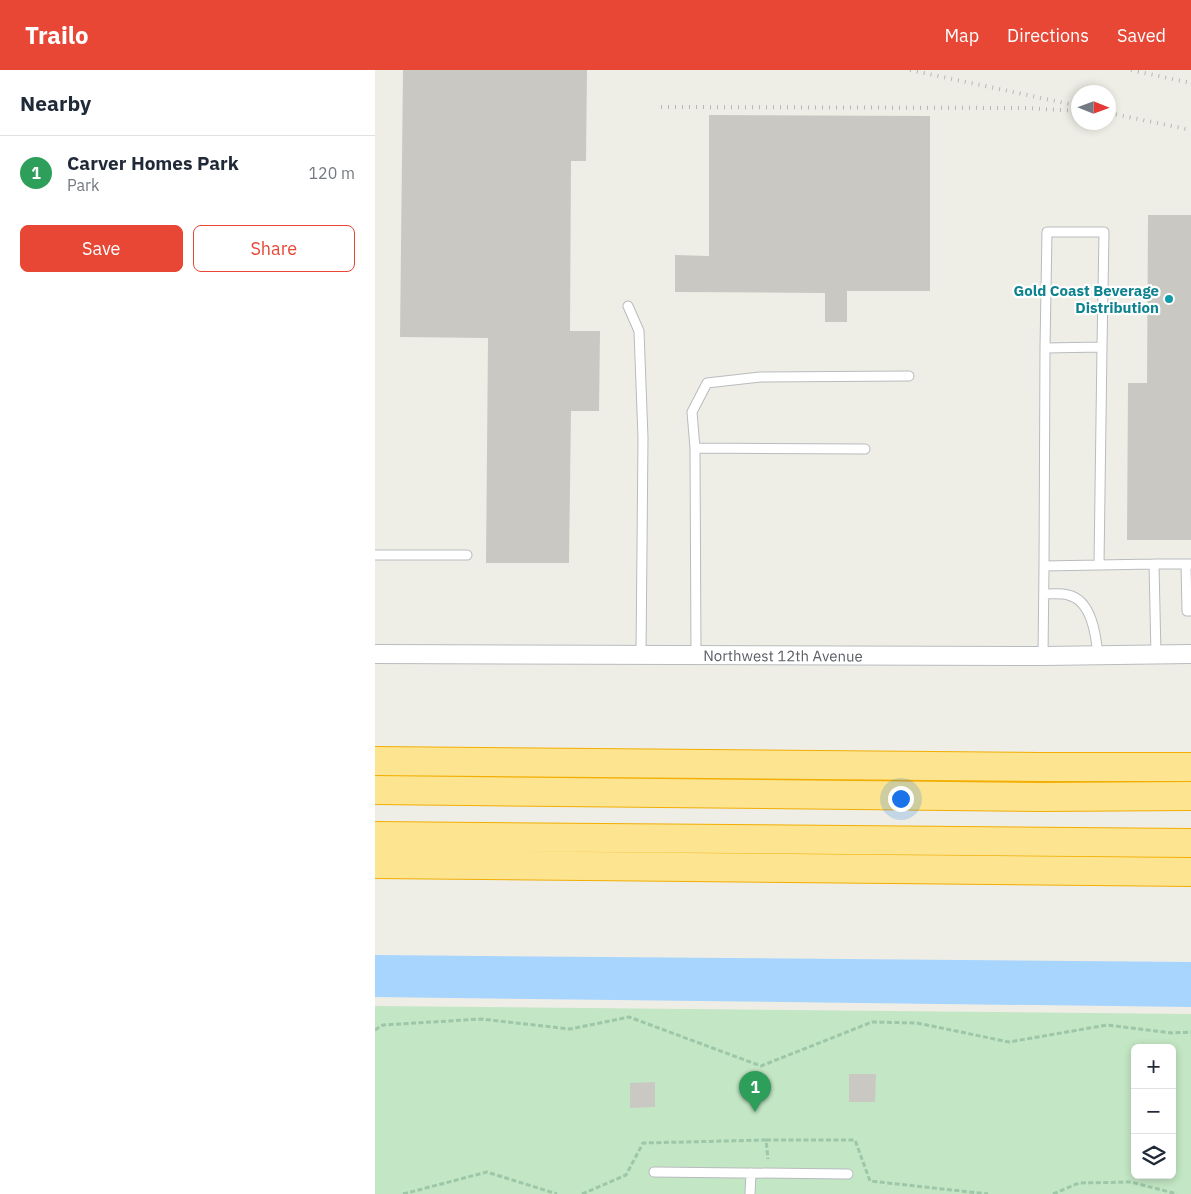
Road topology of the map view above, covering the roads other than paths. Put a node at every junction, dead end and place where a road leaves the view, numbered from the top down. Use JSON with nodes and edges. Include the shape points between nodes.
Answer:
{"nodes":[{"id":1,"x":628,"y":306,"type":"dead end"},
{"id":2,"x":1102,"y":347,"type":"junction"},
{"id":3,"x":1045,"y":348,"type":"junction"},
{"id":4,"x":909,"y":376,"type":"dead end"},
{"id":5,"x":695,"y":448,"type":"junction"},
{"id":6,"x":865,"y":449,"type":"dead end"},
{"id":7,"x":375,"y":555,"type":"edge"},
{"id":8,"x":467,"y":555,"type":"dead end"},
{"id":9,"x":1099,"y":564,"type":"junction"},
{"id":10,"x":1154,"y":564,"type":"junction"},
{"id":11,"x":1189,"y":564,"type":"edge"},
{"id":12,"x":1044,"y":566,"type":"junction"},
{"id":13,"x":1044,"y":594,"type":"junction"},
{"id":14,"x":1191,"y":611,"type":"edge"},
{"id":15,"x":375,"y":654,"type":"edge"},
{"id":16,"x":1191,"y":654,"type":"edge"},
{"id":17,"x":641,"y":655,"type":"junction"},
{"id":18,"x":696,"y":655,"type":"junction"},
{"id":19,"x":1098,"y":655,"type":"junction"},
{"id":20,"x":1156,"y":655,"type":"junction"},
{"id":21,"x":1043,"y":656,"type":"junction"},
{"id":22,"x":375,"y":760,"type":"edge"},
{"id":23,"x":1191,"y":767,"type":"edge"},
{"id":24,"x":375,"y":790,"type":"edge"},
{"id":25,"x":1191,"y":796,"type":"edge"},
{"id":26,"x":375,"y":836,"type":"edge"},
{"id":27,"x":1191,"y":843,"type":"edge"},
{"id":28,"x":375,"y":864,"type":"edge"},
{"id":29,"x":1191,"y":872,"type":"edge"},
{"id":30,"x":653,"y":1172,"type":"dead end"},
{"id":31,"x":751,"y":1173,"type":"junction"},
{"id":32,"x":848,"y":1174,"type":"dead end"},
{"id":33,"x":751,"y":1194,"type":"edge"}],
"edges":[{"from":1,"to":17,"type":"lane","via":[[639,331],[643,438]]},
{"from":2,"to":3,"type":"lane"},
{"from":2,"to":3,"type":"lane","via":[[1104,232],[1047,232]]},
{"from":2,"to":9,"type":"lane"},
{"from":3,"to":12,"type":"lane"},
{"from":4,"to":5,"type":"lane","via":[[760,377],[707,384],[692,412]]},
{"from":5,"to":6,"type":"lane"},
{"from":5,"to":18,"type":"lane"},
{"from":7,"to":8,"type":"lane"},
{"from":9,"to":10,"type":"lane"},
{"from":9,"to":12,"type":"lane"},
{"from":10,"to":11,"type":"lane"},
{"from":10,"to":20,"type":"lane"},
{"from":11,"to":14,"type":"lane","via":[[1187,611]]},
{"from":12,"to":13,"type":"lane"},
{"from":13,"to":19,"type":"lane","via":[[1067,594],[1077,598],[1095,629]]},
{"from":13,"to":21,"type":"lane"},
{"from":15,"to":17,"type":"street","name":"Northwest 12th Avenue"},
{"from":16,"to":20,"type":"street","name":"Northwest 12th Avenue"},
{"from":17,"to":18,"type":"street","name":"Northwest 12th Avenue"},
{"from":18,"to":21,"type":"street","name":"Northwest 12th Avenue"},
{"from":19,"to":20,"type":"street","name":"Northwest 12th Avenue"},
{"from":19,"to":21,"type":"street","name":"Northwest 12th Avenue"},
{"from":22,"to":23,"type":"highway"},
{"from":24,"to":25,"type":"highway"},
{"from":26,"to":27,"type":"highway"},
{"from":28,"to":29,"type":"highway"},
{"from":30,"to":31,"type":"lane"},
{"from":31,"to":32,"type":"lane"},
{"from":31,"to":33,"type":"lane"}]}
